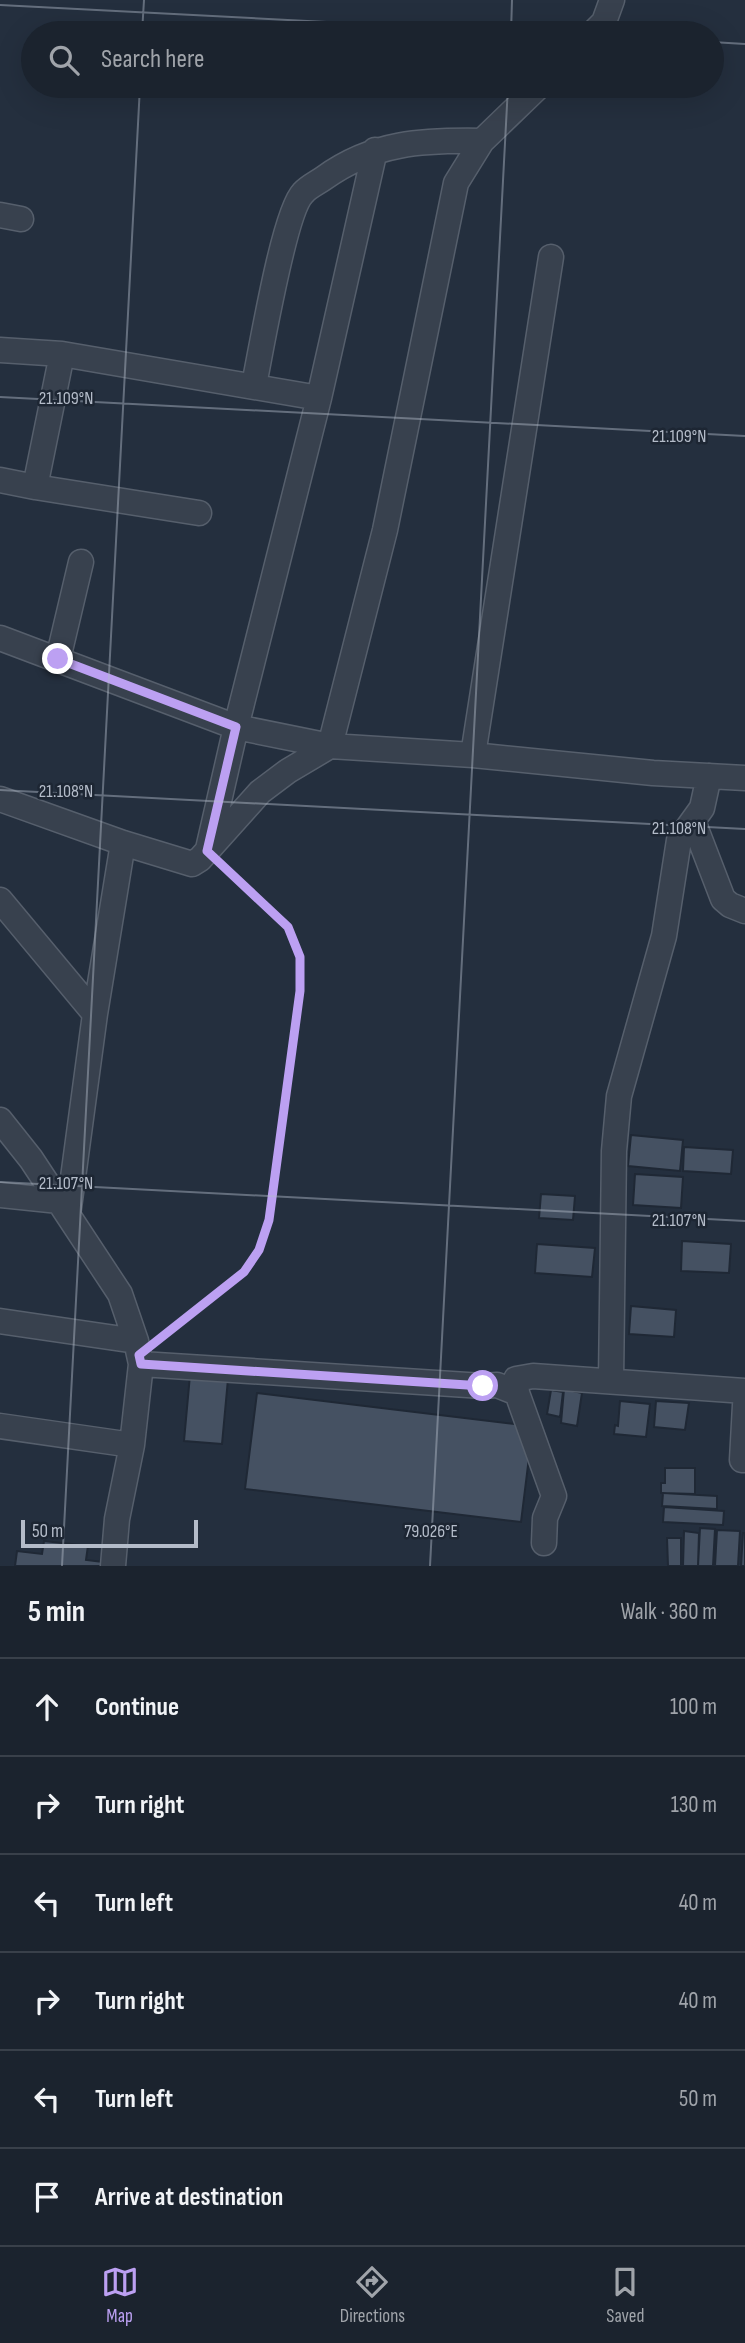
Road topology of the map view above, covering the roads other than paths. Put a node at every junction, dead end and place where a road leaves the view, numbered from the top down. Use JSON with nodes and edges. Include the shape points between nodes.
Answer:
{"nodes":[{"id":1,"x":612,"y":0,"type":"edge"},
{"id":2,"x":604,"y":21,"type":"edge"},
{"id":3,"x":528,"y":98,"type":"edge"},
{"id":4,"x":477,"y":151,"type":"junction"},
{"id":5,"x":371,"y":171,"type":"junction"},
{"id":6,"x":551,"y":257,"type":"dead end"},
{"id":7,"x":0,"y":350,"type":"edge"},
{"id":8,"x":62,"y":354,"type":"junction"},
{"id":9,"x":254,"y":385,"type":"junction"},
{"id":10,"x":319,"y":398,"type":"junction"},
{"id":11,"x":0,"y":480,"type":"edge"},
{"id":12,"x":35,"y":487,"type":"junction"},
{"id":13,"x":199,"y":513,"type":"dead end"},
{"id":14,"x":82,"y":562,"type":"dead end"},
{"id":15,"x":0,"y":638,"type":"edge"},
{"id":16,"x":58,"y":659,"type":"junction"},
{"id":17,"x":236,"y":727,"type":"junction"},
{"id":18,"x":330,"y":746,"type":"junction"},
{"id":19,"x":473,"y":755,"type":"junction"},
{"id":20,"x":709,"y":776,"type":"junction"},
{"id":21,"x":745,"y":778,"type":"edge"},
{"id":22,"x":0,"y":799,"type":"edge"},
{"id":23,"x":693,"y":821,"type":"junction"},
{"id":24,"x":123,"y":843,"type":"junction"},
{"id":25,"x":207,"y":851,"type":"junction"},
{"id":26,"x":0,"y":900,"type":"edge"},
{"id":27,"x":745,"y":911,"type":"edge"},
{"id":28,"x":94,"y":1014,"type":"junction"},
{"id":29,"x":0,"y":1121,"type":"edge"},
{"id":30,"x":0,"y":1195,"type":"edge"},
{"id":31,"x":63,"y":1208,"type":"junction"},
{"id":32,"x":0,"y":1321,"type":"edge"},
{"id":33,"x":139,"y":1353,"type":"junction"},
{"id":34,"x":611,"y":1381,"type":"junction"},
{"id":35,"x":745,"y":1391,"type":"edge"},
{"id":36,"x":517,"y":1393,"type":"junction"},
{"id":37,"x":745,"y":1405,"type":"edge"},
{"id":38,"x":0,"y":1426,"type":"edge"},
{"id":39,"x":132,"y":1445,"type":"junction"},
{"id":40,"x":745,"y":1460,"type":"edge"},
{"id":41,"x":544,"y":1543,"type":"dead end"},
{"id":42,"x":113,"y":1566,"type":"edge"}],
"edges":[{"from":1,"to":2,"type":"street"},
{"from":3,"to":4,"type":"street"},
{"from":4,"to":5,"type":"street","via":[[423,142]]},
{"from":4,"to":18,"type":"street","via":[[456,183],[385,530]]},
{"from":5,"to":9,"type":"street","via":[[345,163],[301,195],[290,221]]},
{"from":5,"to":10,"type":"street"},
{"from":6,"to":19,"type":"street"},
{"from":7,"to":8,"type":"street"},
{"from":8,"to":9,"type":"street"},
{"from":8,"to":12,"type":"street"},
{"from":9,"to":10,"type":"street"},
{"from":10,"to":17,"type":"street"},
{"from":11,"to":12,"type":"street"},
{"from":12,"to":13,"type":"street"},
{"from":14,"to":16,"type":"street"},
{"from":15,"to":16,"type":"street"},
{"from":16,"to":17,"type":"street"},
{"from":17,"to":18,"type":"street"},
{"from":17,"to":25,"type":"street"},
{"from":18,"to":19,"type":"street"},
{"from":18,"to":25,"type":"street","via":[[260,792]]},
{"from":19,"to":20,"type":"street"},
{"from":20,"to":21,"type":"street"},
{"from":20,"to":23,"type":"street","via":[[702,808]]},
{"from":22,"to":24,"type":"street"},
{"from":23,"to":27,"type":"street","via":[[723,899]]},
{"from":23,"to":34,"type":"street","via":[[679,840],[664,936],[619,1096]]},
{"from":24,"to":25,"type":"street","via":[[192,864]]},
{"from":24,"to":28,"type":"street"},
{"from":26,"to":28,"type":"street"},
{"from":28,"to":31,"type":"street"},
{"from":29,"to":31,"type":"street"},
{"from":30,"to":31,"type":"street"},
{"from":31,"to":33,"type":"street","via":[[120,1294]]},
{"from":32,"to":33,"type":"street"},
{"from":33,"to":36,"type":"street","via":[[497,1385]]},
{"from":33,"to":39,"type":"street"},
{"from":34,"to":35,"type":"street"},
{"from":34,"to":36,"type":"street","via":[[533,1376],[516,1379]]},
{"from":36,"to":41,"type":"street","via":[[554,1496],[545,1518]]},
{"from":37,"to":40,"type":"street"},
{"from":38,"to":39,"type":"street"},
{"from":39,"to":42,"type":"street"}]}
